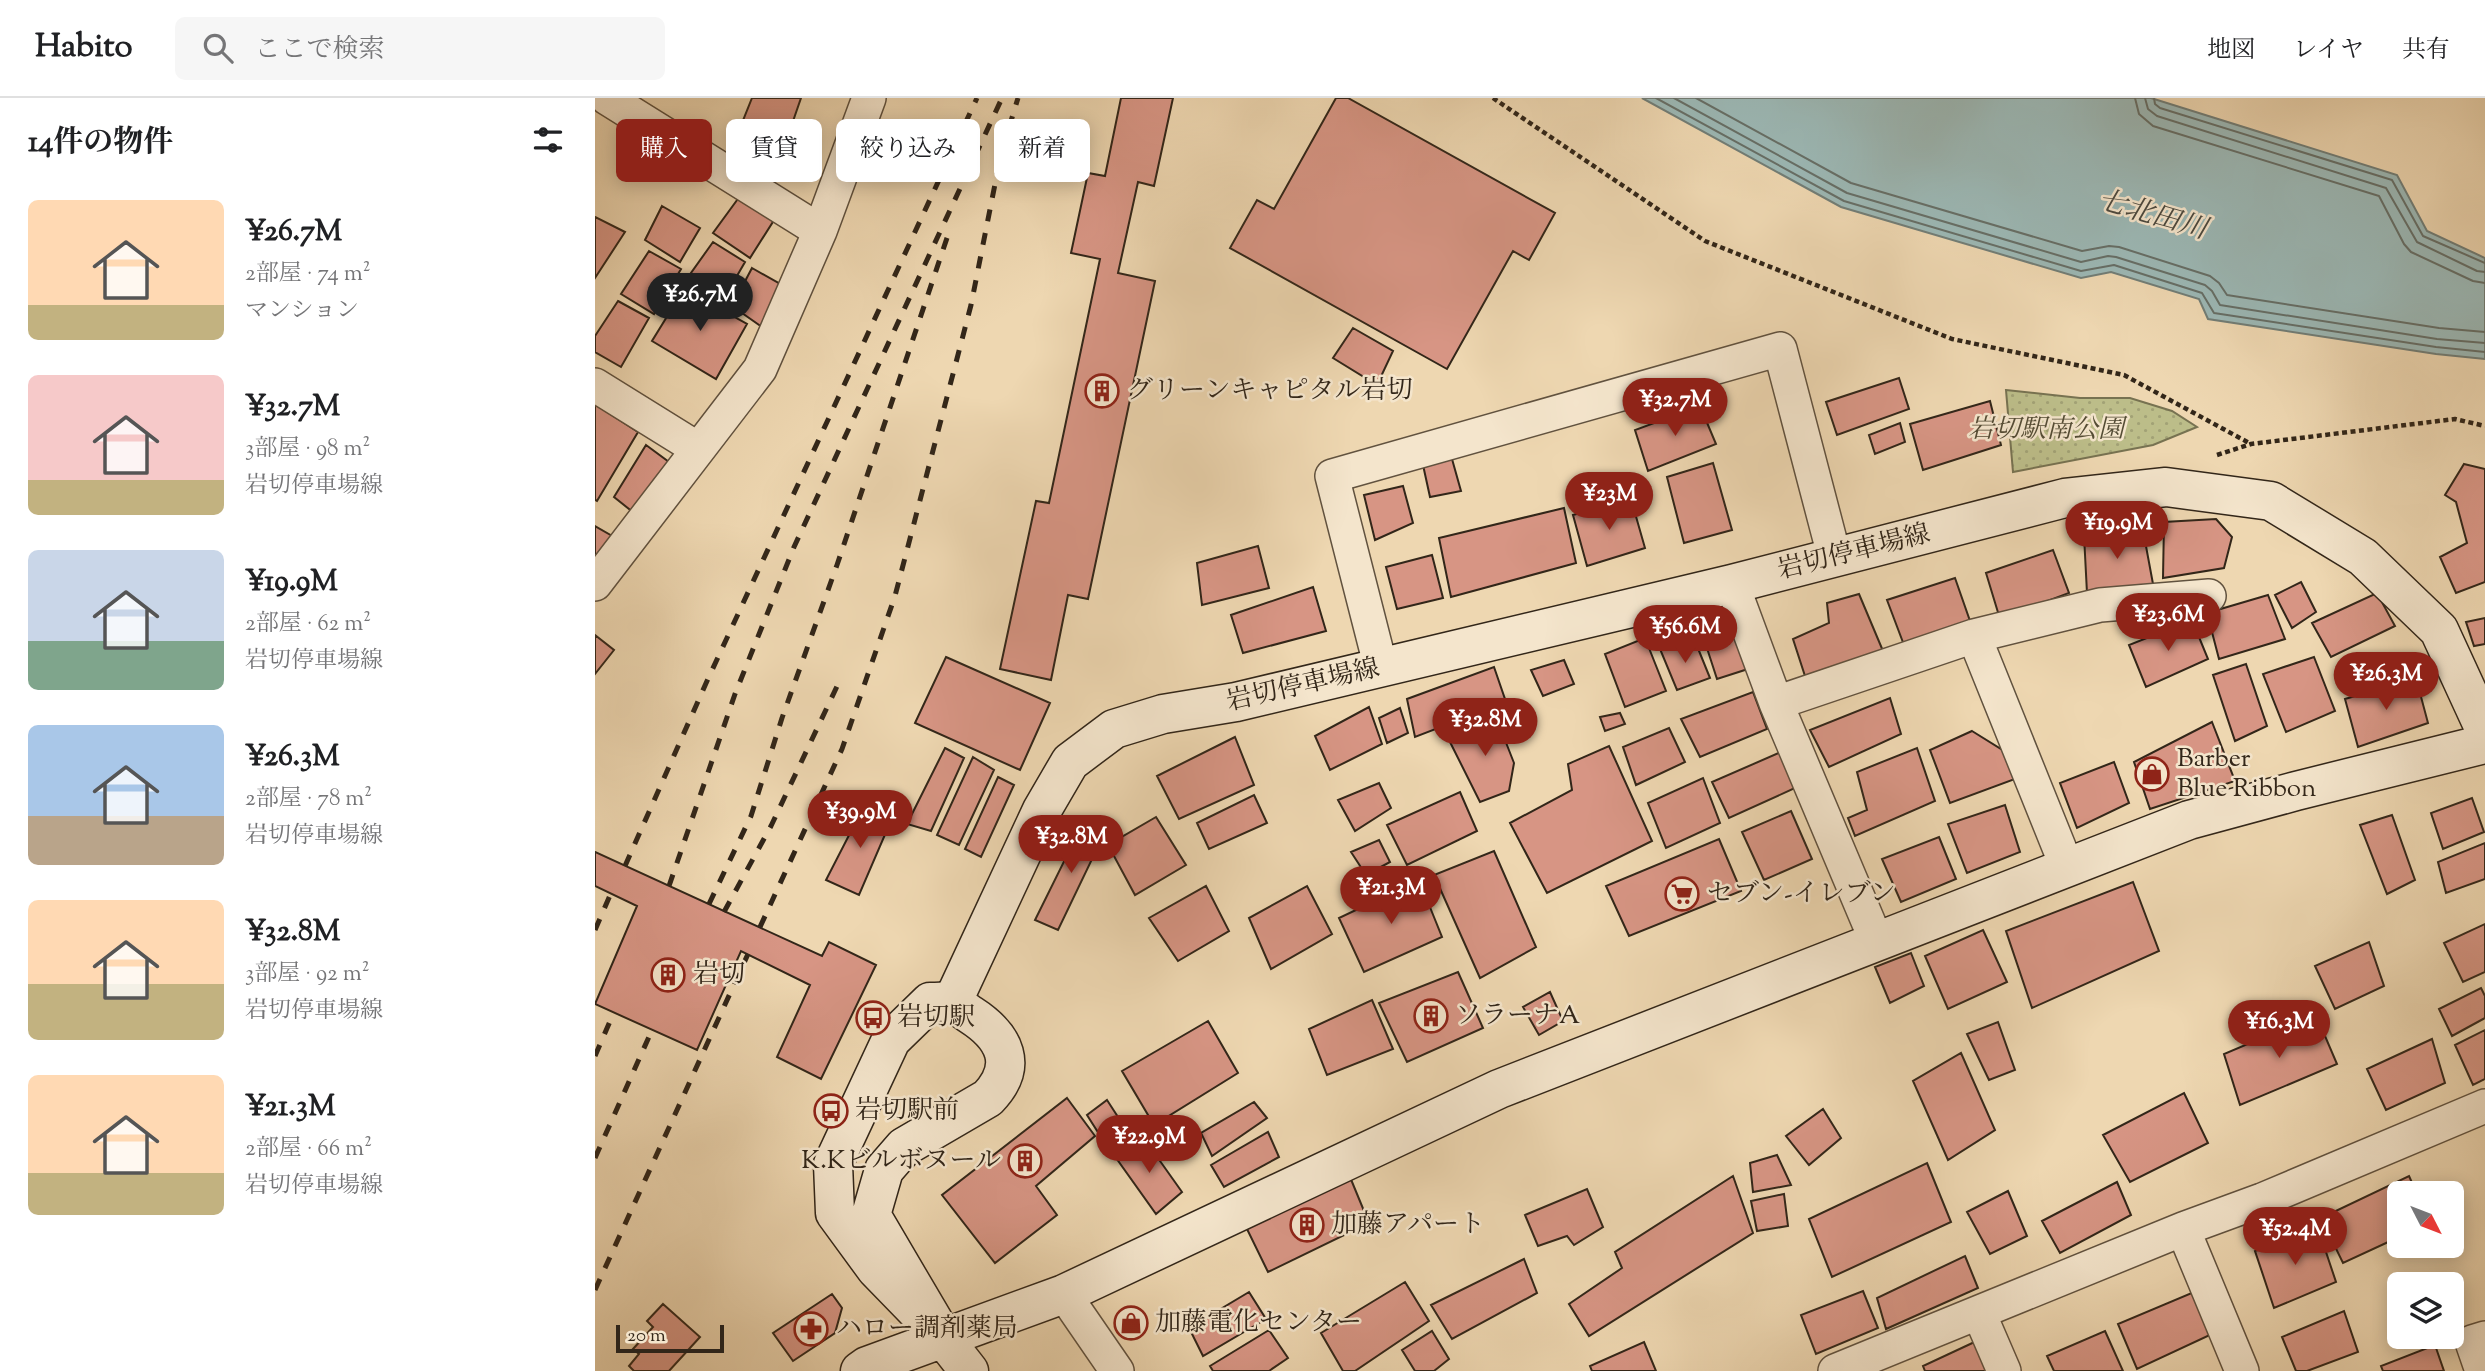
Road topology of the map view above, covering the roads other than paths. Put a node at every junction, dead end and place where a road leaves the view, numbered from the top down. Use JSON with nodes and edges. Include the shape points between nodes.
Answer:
{"nodes":[{"id":1,"x":607,"y":98,"type":"edge"},
{"id":2,"x":869,"y":98,"type":"edge"},
{"id":3,"x":820,"y":231,"type":"junction"},
{"id":4,"x":595,"y":385,"type":"edge"},
{"id":5,"x":698,"y":449,"type":"junction"},
{"id":6,"x":1835,"y":559,"type":"junction"},
{"id":7,"x":595,"y":584,"type":"edge"},
{"id":8,"x":1732,"y":584,"type":"junction"},
{"id":9,"x":2209,"y":596,"type":"dead end"},
{"id":10,"x":1974,"y":636,"type":"junction"},
{"id":11,"x":1381,"y":668,"type":"junction"},
{"id":12,"x":1776,"y":704,"type":"junction"},
{"id":13,"x":2485,"y":730,"type":"edge"},
{"id":14,"x":2485,"y":744,"type":"edge"},
{"id":15,"x":2067,"y":867,"type":"junction"},
{"id":16,"x":1876,"y":940,"type":"junction"},
{"id":17,"x":953,"y":1003,"type":"junction"},
{"id":18,"x":2485,"y":1106,"type":"edge"},
{"id":19,"x":2183,"y":1228,"type":"junction"},
{"id":20,"x":1064,"y":1294,"type":"junction"},
{"id":21,"x":1979,"y":1313,"type":"junction"},
{"id":22,"x":2485,"y":1338,"type":"edge"},
{"id":23,"x":944,"y":1339,"type":"junction"},
{"id":24,"x":860,"y":1371,"type":"edge"},
{"id":25,"x":969,"y":1371,"type":"edge"},
{"id":26,"x":1117,"y":1371,"type":"edge"},
{"id":27,"x":1835,"y":1371,"type":"edge"},
{"id":28,"x":2004,"y":1371,"type":"edge"},
{"id":29,"x":2242,"y":1371,"type":"edge"},
{"id":30,"x":2482,"y":1371,"type":"edge"}],
"edges":[{"from":1,"to":3,"type":"street"},
{"from":2,"to":3,"type":"street"},
{"from":3,"to":5,"type":"street","via":[[760,369]]},
{"from":4,"to":5,"type":"street"},
{"from":5,"to":7,"type":"street"},
{"from":6,"to":8,"type":"main road","name":"岩切停車場線"},
{"from":6,"to":11,"type":"street","via":[[1780,349],[1332,476]]},
{"from":6,"to":13,"type":"main road","name":"岩切停車場線","via":[[2065,498],[2166,487],[2271,501],[2363,556],[2439,631]]},
{"from":8,"to":11,"type":"main road","name":"岩切停車場線"},
{"from":8,"to":12,"type":"street"},
{"from":9,"to":10,"type":"street","via":[[2100,605]]},
{"from":10,"to":12,"type":"street"},
{"from":10,"to":15,"type":"street"},
{"from":11,"to":17,"type":"main road","name":"岩切停車場線","via":[[1114,729],[1070,762],[1042,810]]},
{"from":12,"to":16,"type":"street"},
{"from":14,"to":15,"type":"main road","via":[[2189,820]]},
{"from":15,"to":16,"type":"main road"},
{"from":16,"to":20,"type":"main road","via":[[1499,1089]]},
{"from":17,"to":23,"type":"main road","via":[[930,1002],[891,1040],[833,1164],[835,1213],[876,1269]]},
{"from":17,"to":23,"type":"main road","via":[[982,1022],[1004,1048],[1007,1069],[988,1098],[904,1147],[884,1170],[871,1215]]},
{"from":18,"to":19,"type":"street","via":[[2262,1200]]},
{"from":19,"to":21,"type":"street"},
{"from":19,"to":29,"type":"street"},
{"from":20,"to":23,"type":"main road"},
{"from":20,"to":26,"type":"street"},
{"from":21,"to":27,"type":"street"},
{"from":21,"to":28,"type":"street"},
{"from":22,"to":30,"type":"street","via":[[2472,1342]]},
{"from":23,"to":24,"type":"main road"},
{"from":23,"to":25,"type":"main road"}]}
